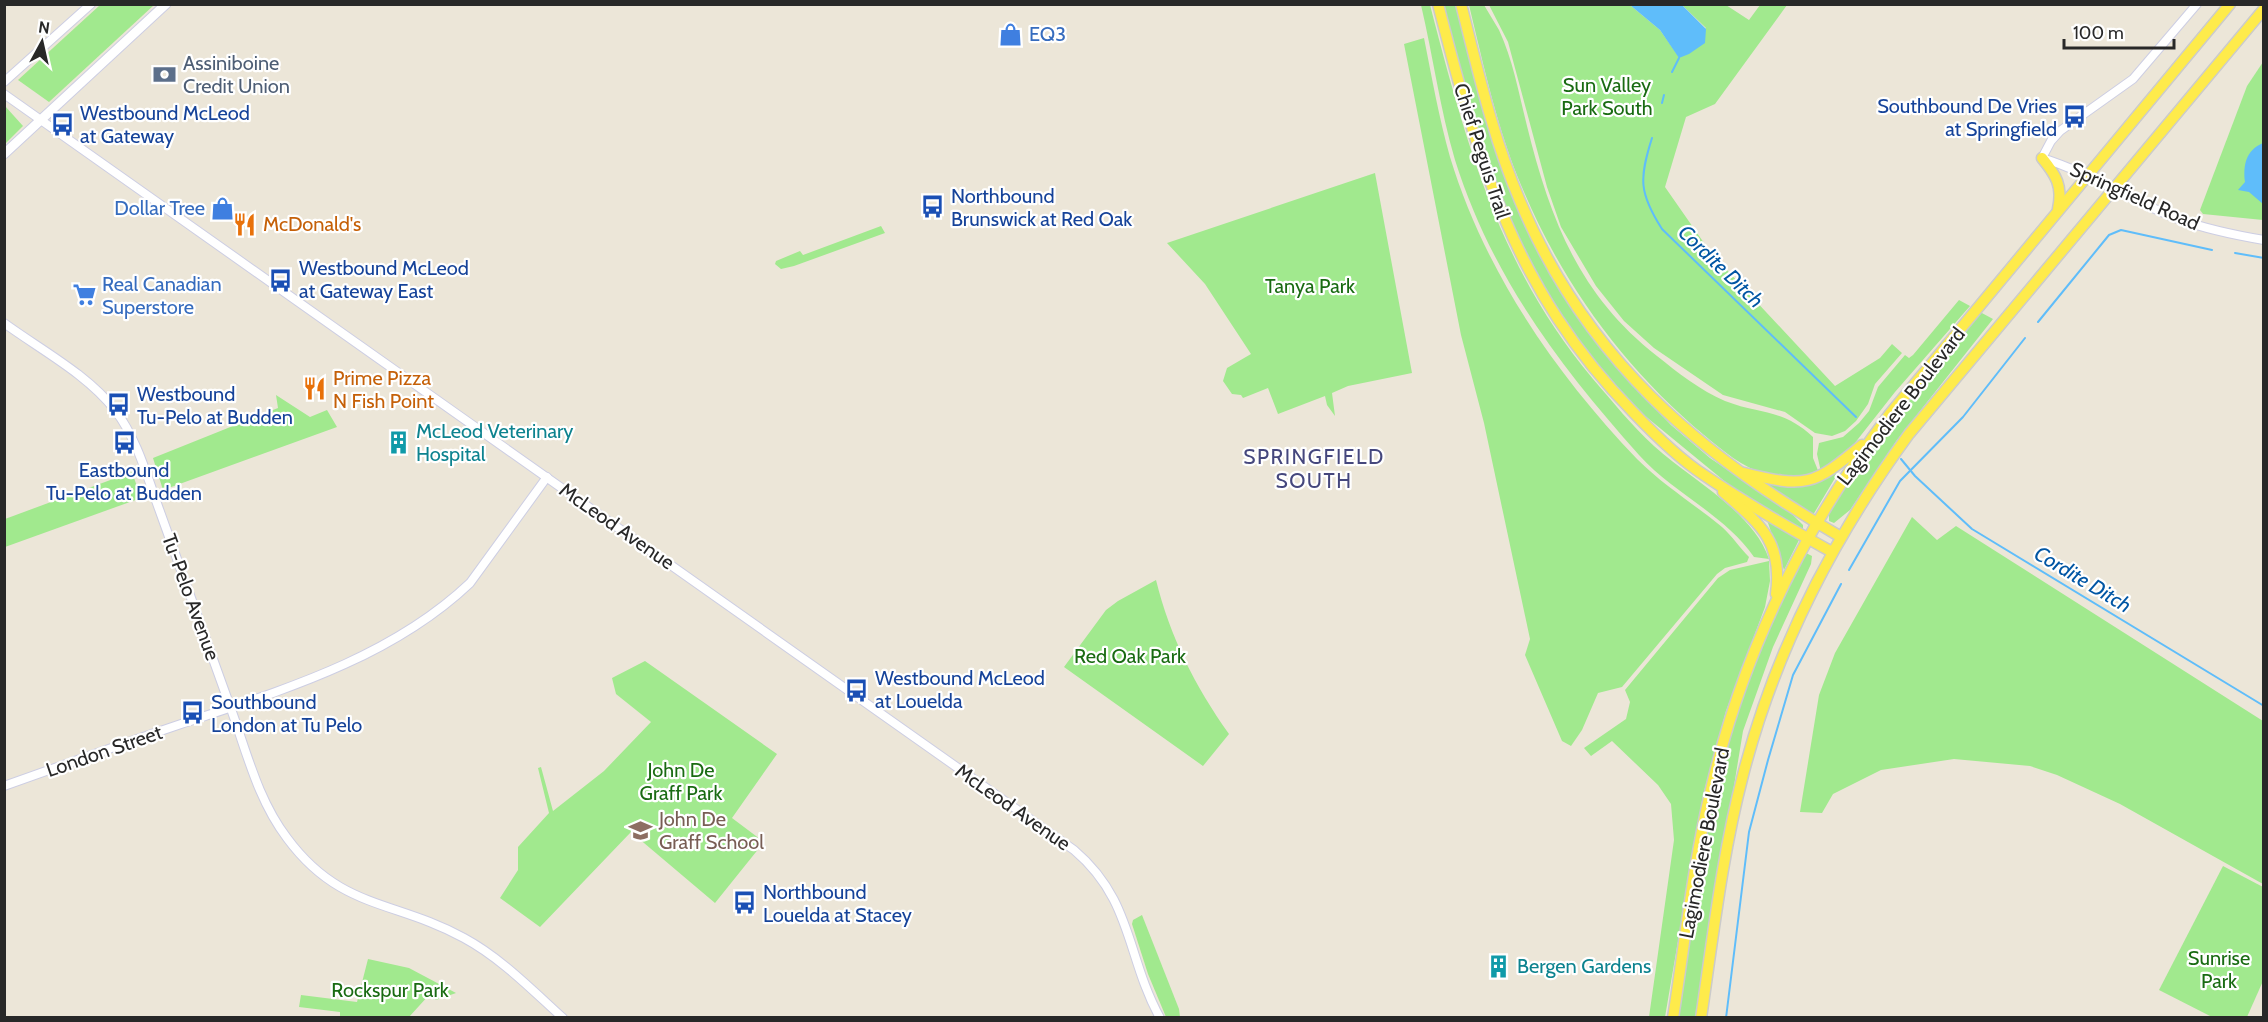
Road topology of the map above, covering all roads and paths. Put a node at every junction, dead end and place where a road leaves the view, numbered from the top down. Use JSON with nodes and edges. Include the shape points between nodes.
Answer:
{"nodes":[{"id":1,"x":91,"y":4,"type":"edge"},
{"id":2,"x":166,"y":4,"type":"edge"},
{"id":3,"x":1438,"y":4,"type":"edge"},
{"id":4,"x":1461,"y":4,"type":"edge"},
{"id":5,"x":2197,"y":4,"type":"edge"},
{"id":6,"x":2230,"y":4,"type":"edge"},
{"id":7,"x":2264,"y":9,"type":"edge"},
{"id":8,"x":4,"y":82,"type":"edge"},
{"id":9,"x":4,"y":94,"type":"edge"},
{"id":10,"x":41,"y":119,"type":"junction"},
{"id":11,"x":4,"y":154,"type":"edge"},
{"id":12,"x":2042,"y":158,"type":"junction"},
{"id":13,"x":2087,"y":175,"type":"junction"},
{"id":14,"x":2115,"y":188,"type":"junction"},
{"id":15,"x":2057,"y":211,"type":"junction"},
{"id":16,"x":2264,"y":240,"type":"edge"},
{"id":17,"x":4,"y":323,"type":"edge"},
{"id":18,"x":1874,"y":435,"type":"junction"},
{"id":19,"x":1735,"y":471,"type":"junction"},
{"id":20,"x":1703,"y":474,"type":"junction"},
{"id":21,"x":547,"y":477,"type":"junction"},
{"id":22,"x":1816,"y":523,"type":"junction"},
{"id":23,"x":1840,"y":537,"type":"junction"},
{"id":24,"x":1808,"y":539,"type":"junction"},
{"id":25,"x":1832,"y":552,"type":"junction"},
{"id":26,"x":1774,"y":604,"type":"junction"},
{"id":27,"x":231,"y":708,"type":"junction"},
{"id":28,"x":4,"y":786,"type":"edge"},
{"id":29,"x":563,"y":1017,"type":"edge"},
{"id":30,"x":1160,"y":1017,"type":"edge"},
{"id":31,"x":1673,"y":1017,"type":"edge"},
{"id":32,"x":1701,"y":1017,"type":"edge"}],
"edges":[{"from":1,"to":8,"type":"street"},
{"from":2,"to":10,"type":"main road"},
{"from":3,"to":20,"type":"main road","name":"Chief Peguis Trail","via":[[1485,173],[1506,227],[1539,289],[1583,354],[1622,400]]},
{"from":4,"to":19,"type":"main road","name":"Chief Peguis Trail","via":[[1505,163],[1556,273],[1588,323],[1636,382],[1689,434]]},
{"from":5,"to":12,"type":"street","via":[[2133,79],[2060,131]]},
{"from":6,"to":13,"type":"main road","name":"Lagimodiere Boulevard"},
{"from":7,"to":14,"type":"main road","name":"Lagimodiere Boulevard"},
{"from":9,"to":10,"type":"street","name":"McLeod Avenue"},
{"from":10,"to":11,"type":"main road"},
{"from":10,"to":21,"type":"street","name":"McLeod Avenue"},
{"from":12,"to":13,"type":"street","name":"Springfield Road"},
{"from":12,"to":15,"type":"main road","via":[[2060,185]]},
{"from":13,"to":14,"type":"street","name":"Springfield Road"},
{"from":13,"to":15,"type":"main road","name":"Lagimodiere Boulevard"},
{"from":14,"to":16,"type":"street","name":"Springfield Road","via":[[2185,221]]},
{"from":14,"to":23,"type":"main road","name":"Lagimodiere Boulevard","via":[[1909,434]]},
{"from":15,"to":18,"type":"main road","name":"Lagimodiere Boulevard"},
{"from":17,"to":27,"type":"street","name":"Tu-Pelo Avenue","via":[[83,379],[125,424]]},
{"from":18,"to":19,"type":"main road","via":[[1833,470],[1810,480],[1780,482]]},
{"from":18,"to":22,"type":"main road","name":"Lagimodiere Boulevard"},
{"from":19,"to":22,"type":"main road","name":"Chief Peguis Trail"},
{"from":20,"to":24,"type":"main road","name":"Chief Peguis Trail"},
{"from":20,"to":26,"type":"main road","via":[[1752,516],[1769,538],[1777,566]]},
{"from":21,"to":27,"type":"street","name":"London Street","via":[[470,583],[408,633],[343,665]]},
{"from":21,"to":30,"type":"street","name":"McLeod Avenue","via":[[1074,850],[1098,874],[1122,914]]},
{"from":22,"to":23,"type":"main road","name":"Chief Peguis Trail"},
{"from":22,"to":24,"type":"main road","name":"Lagimodiere Boulevard"},
{"from":23,"to":25,"type":"main road","name":"Lagimodiere Boulevard"},
{"from":24,"to":25,"type":"main road","name":"Chief Peguis Trail"},
{"from":24,"to":26,"type":"main road","name":"Lagimodiere Boulevard"},
{"from":25,"to":32,"type":"main road","name":"Lagimodiere Boulevard","via":[[1797,620],[1755,729],[1734,816]]},
{"from":26,"to":31,"type":"main road","name":"Lagimodiere Boulevard","via":[[1738,694],[1711,787]]},
{"from":27,"to":28,"type":"street","name":"London Street"},
{"from":27,"to":29,"type":"street","name":"Tu-Pelo Avenue","via":[[268,809],[289,841],[321,874],[362,900],[428,921],[470,941]]}]}
